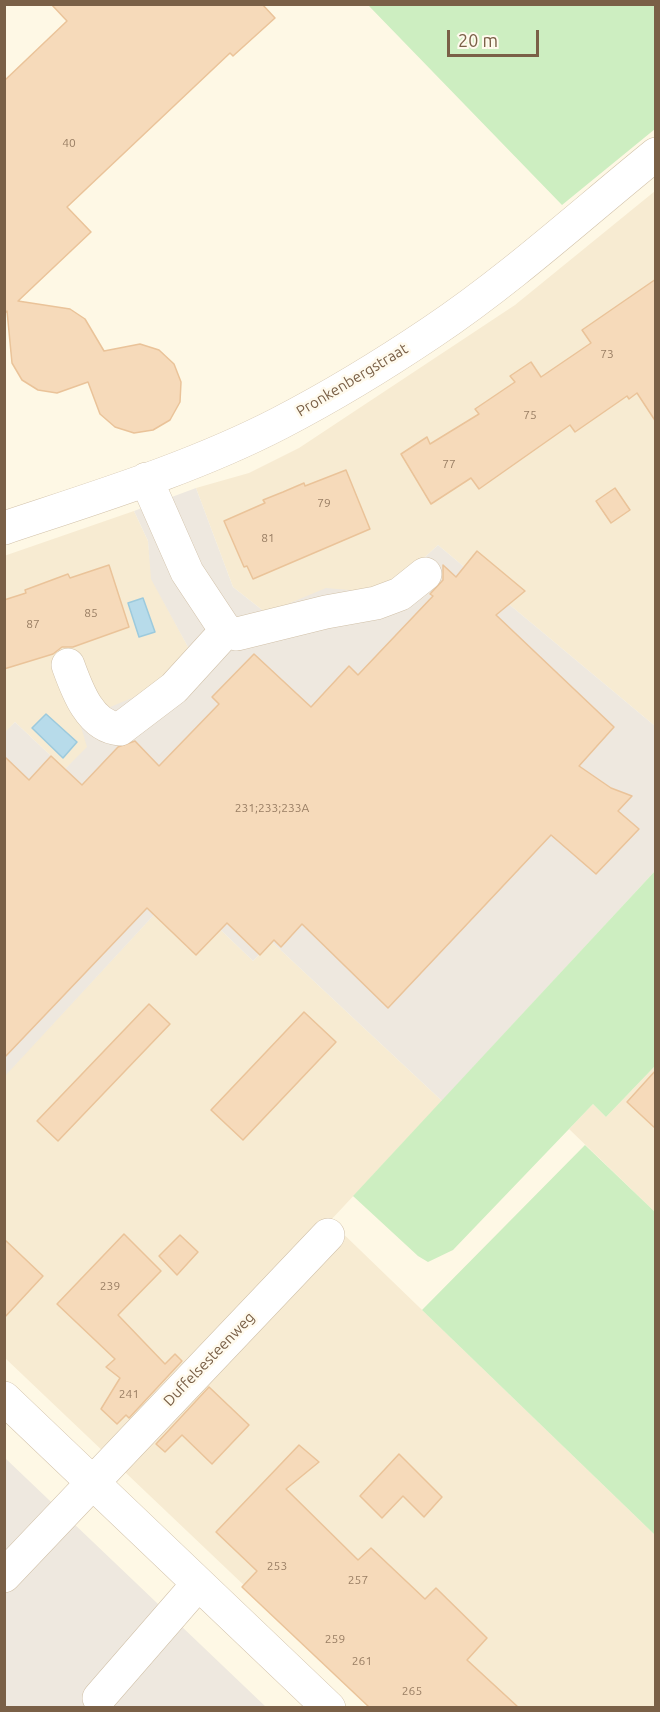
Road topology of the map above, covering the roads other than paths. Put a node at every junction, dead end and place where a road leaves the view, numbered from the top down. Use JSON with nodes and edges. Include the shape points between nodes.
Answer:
{"nodes":[{"id":1,"x":656,"y":154,"type":"edge"},
{"id":2,"x":146,"y":479,"type":"junction"},
{"id":3,"x":4,"y":528,"type":"edge"},
{"id":4,"x":425,"y":574,"type":"dead end"},
{"id":5,"x":226,"y":631,"type":"junction"},
{"id":6,"x":68,"y":665,"type":"dead end"},
{"id":7,"x":328,"y":1235,"type":"dead end"},
{"id":8,"x":6,"y":1402,"type":"edge"},
{"id":9,"x":91,"y":1484,"type":"junction"},
{"id":10,"x":4,"y":1576,"type":"edge"},
{"id":11,"x":198,"y":1584,"type":"junction"},
{"id":12,"x":99,"y":1698,"type":"dead end"},
{"id":13,"x":329,"y":1707,"type":"edge"}],
"edges":[{"from":1,"to":2,"type":"street","name":"Pronkenbergstraat","via":[[432,332],[279,423],[202,459]]},
{"from":2,"to":3,"type":"street","name":"Pronkenbergstraat"},
{"from":2,"to":5,"type":"street","via":[[188,572]]},
{"from":4,"to":5,"type":"street","via":[[399,594],[376,603],[254,631]]},
{"from":5,"to":6,"type":"street","via":[[174,688],[120,729],[97,721]]},
{"from":7,"to":9,"type":"street","name":"Duffelsesteenweg"},
{"from":8,"to":9,"type":"street"},
{"from":9,"to":10,"type":"street","name":"Duffelsesteenweg"},
{"from":9,"to":11,"type":"street"},
{"from":11,"to":12,"type":"street"},
{"from":11,"to":13,"type":"street"}]}
